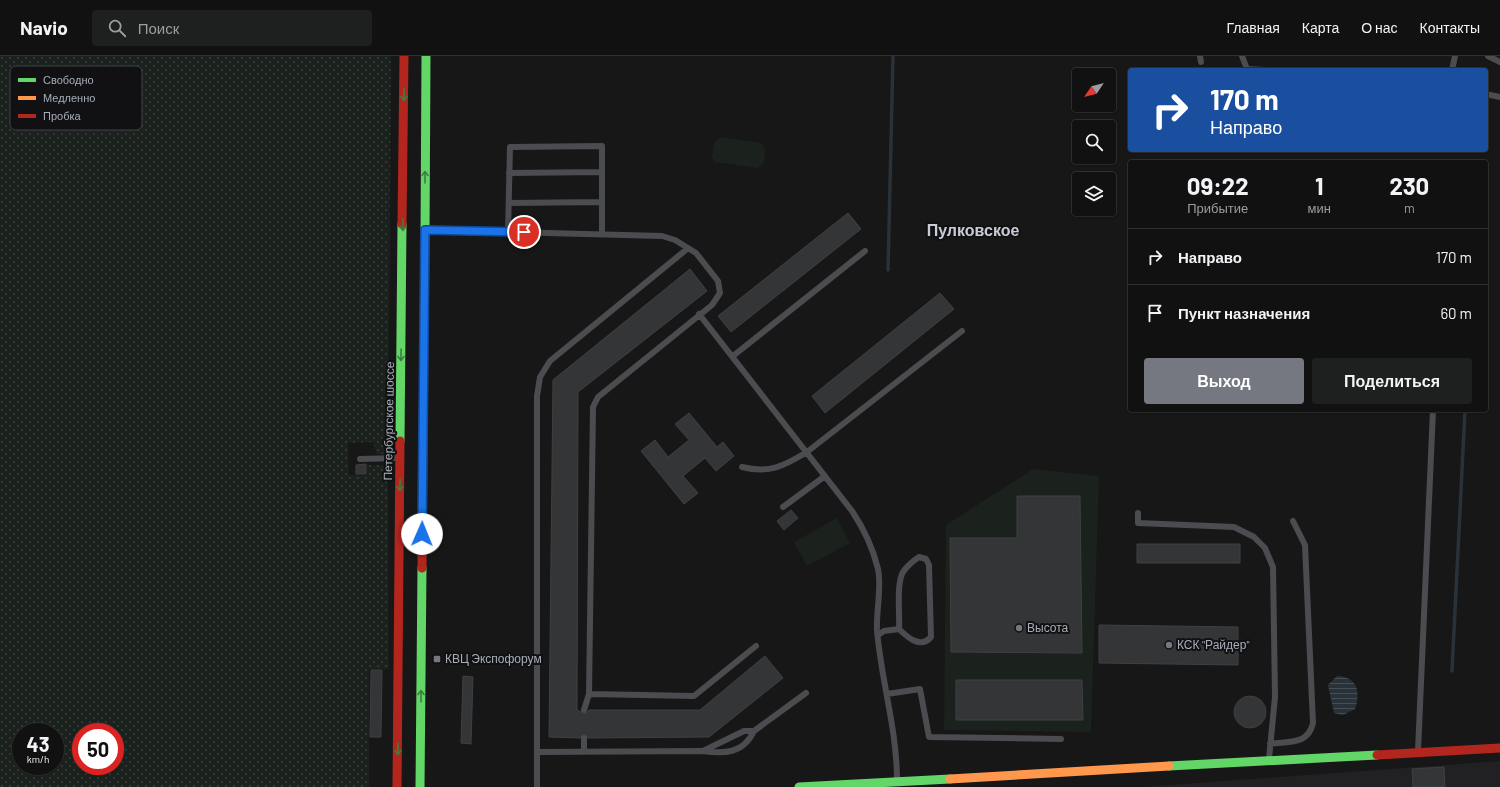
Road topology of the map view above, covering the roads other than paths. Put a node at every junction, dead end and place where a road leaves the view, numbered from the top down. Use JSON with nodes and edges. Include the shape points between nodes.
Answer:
{"nodes":[{"id":1,"x":404,"y":56,"type":"edge"},
{"id":2,"x":426,"y":56,"type":"edge"},
{"id":3,"x":1242,"y":56,"type":"edge"},
{"id":4,"x":1455,"y":56,"type":"edge"},
{"id":5,"x":1488,"y":56,"type":"edge"},
{"id":6,"x":1500,"y":62,"type":"edge"},
{"id":7,"x":1247,"y":68,"type":"edge"},
{"id":8,"x":1452,"y":68,"type":"edge"},
{"id":9,"x":1488,"y":94,"type":"edge"},
{"id":10,"x":1500,"y":97,"type":"edge"},
{"id":11,"x":602,"y":172,"type":"junction"},
{"id":12,"x":510,"y":173,"type":"junction"},
{"id":13,"x":602,"y":202,"type":"junction"},
{"id":14,"x":509,"y":203,"type":"junction"},
{"id":15,"x":425,"y":230,"type":"junction"},
{"id":16,"x":508,"y":232,"type":"junction"},
{"id":17,"x":602,"y":234,"type":"junction"},
{"id":18,"x":687,"y":249,"type":"junction"},
{"id":19,"x":865,"y":251,"type":"dead end"},
{"id":20,"x":699,"y":314,"type":"junction"},
{"id":21,"x":962,"y":331,"type":"dead end"},
{"id":22,"x":733,"y":356,"type":"junction"},
{"id":23,"x":1432,"y":412,"type":"edge"},
{"id":24,"x":807,"y":452,"type":"junction"},
{"id":25,"x":400,"y":458,"type":"junction"},
{"id":26,"x":360,"y":459,"type":"dead end"},
{"id":27,"x":742,"y":467,"type":"dead end"},
{"id":28,"x":824,"y":476,"type":"junction"},
{"id":29,"x":783,"y":507,"type":"dead end"},
{"id":30,"x":1138,"y":513,"type":"dead end"},
{"id":31,"x":1294,"y":521,"type":"dead end"},
{"id":32,"x":899,"y":629,"type":"junction"},
{"id":33,"x":878,"y":635,"type":"junction"},
{"id":34,"x":756,"y":646,"type":"dead end"},
{"id":35,"x":806,"y":693,"type":"dead end"},
{"id":36,"x":590,"y":694,"type":"junction"},
{"id":37,"x":887,"y":694,"type":"junction"},
{"id":38,"x":584,"y":710,"type":"dead end"},
{"id":39,"x":754,"y":731,"type":"junction"},
{"id":40,"x":584,"y":738,"type":"dead end"},
{"id":41,"x":1061,"y":739,"type":"dead end"},
{"id":42,"x":1270,"y":744,"type":"junction"},
{"id":43,"x":1500,"y":748,"type":"edge"},
{"id":44,"x":584,"y":751,"type":"junction"},
{"id":45,"x":702,"y":751,"type":"junction"},
{"id":46,"x":538,"y":752,"type":"junction"},
{"id":47,"x":1418,"y":752,"type":"junction"},
{"id":48,"x":1269,"y":761,"type":"junction"},
{"id":49,"x":897,"y":782,"type":"junction"},
{"id":50,"x":397,"y":787,"type":"edge"},
{"id":51,"x":420,"y":787,"type":"edge"},
{"id":52,"x":537,"y":787,"type":"edge"},
{"id":53,"x":799,"y":787,"type":"edge"}],
"edges":[{"from":1,"to":25,"type":"main road","name":"Петербургское шоссе","one_way":true},
{"from":15,"to":2,"type":"main road","one_way":true},
{"from":3,"to":7,"type":"lane"},
{"from":4,"to":8,"type":"lane"},
{"from":5,"to":6,"type":"lane"},
{"from":9,"to":10,"type":"lane"},
{"from":11,"to":12,"type":"lane"},
{"from":11,"to":12,"type":"lane","via":[[602,146],[510,147]]},
{"from":11,"to":13,"type":"lane"},
{"from":12,"to":14,"type":"lane"},
{"from":13,"to":14,"type":"lane"},
{"from":13,"to":17,"type":"lane"},
{"from":14,"to":16,"type":"lane"},
{"from":15,"to":16,"type":"lane"},
{"from":51,"to":15,"type":"main road","one_way":true},
{"from":16,"to":17,"type":"lane"},
{"from":17,"to":18,"type":"lane","via":[[662,236],[675,240]]},
{"from":18,"to":20,"type":"lane","via":[[696,252],[718,281],[720,294],[712,305]]},
{"from":18,"to":46,"type":"lane","via":[[550,361],[540,377]]},
{"from":19,"to":22,"type":"lane"},
{"from":20,"to":22,"type":"lane"},
{"from":20,"to":36,"type":"lane","via":[[598,397],[593,407]]},
{"from":21,"to":24,"type":"lane"},
{"from":22,"to":24,"type":"lane"},
{"from":23,"to":47,"type":"lane"},
{"from":24,"to":27,"type":"lane","via":[[772,470],[756,471]]},
{"from":24,"to":28,"type":"lane"},
{"from":25,"to":26,"type":"lane"},
{"from":25,"to":50,"type":"main road","name":"Петербургское шоссе","one_way":true},
{"from":28,"to":29,"type":"lane"},
{"from":28,"to":33,"type":"lane","via":[[856,517],[879,570]]},
{"from":30,"to":42,"type":"lane","via":[[1138,523],[1234,527],[1254,537],[1265,548],[1273,567],[1275,697]]},
{"from":31,"to":42,"type":"lane","via":[[1305,545],[1314,723],[1311,732],[1304,739]]},
{"from":32,"to":32,"type":"lane","via":[[909,639],[920,643],[928,641],[931,637],[929,564],[926,559],[919,557],[903,572],[900,581]]},
{"from":32,"to":33,"type":"lane","via":[[884,631]]},
{"from":33,"to":37,"type":"lane"},
{"from":34,"to":36,"type":"lane","via":[[694,696]]},
{"from":35,"to":39,"type":"lane"},
{"from":36,"to":38,"type":"lane"},
{"from":37,"to":41,"type":"lane","via":[[920,689],[929,737]]},
{"from":37,"to":49,"type":"lane","via":[[897,753]]},
{"from":39,"to":45,"type":"lane","via":[[744,731]]},
{"from":39,"to":45,"type":"lane","via":[[750,741],[724,754]]},
{"from":40,"to":44,"type":"lane"},
{"from":42,"to":48,"type":"lane"},
{"from":43,"to":47,"type":"main road"},
{"from":44,"to":45,"type":"lane"},
{"from":44,"to":46,"type":"lane"},
{"from":46,"to":52,"type":"lane"},
{"from":47,"to":48,"type":"main road"},
{"from":48,"to":49,"type":"main road"},
{"from":49,"to":53,"type":"main road"}]}
